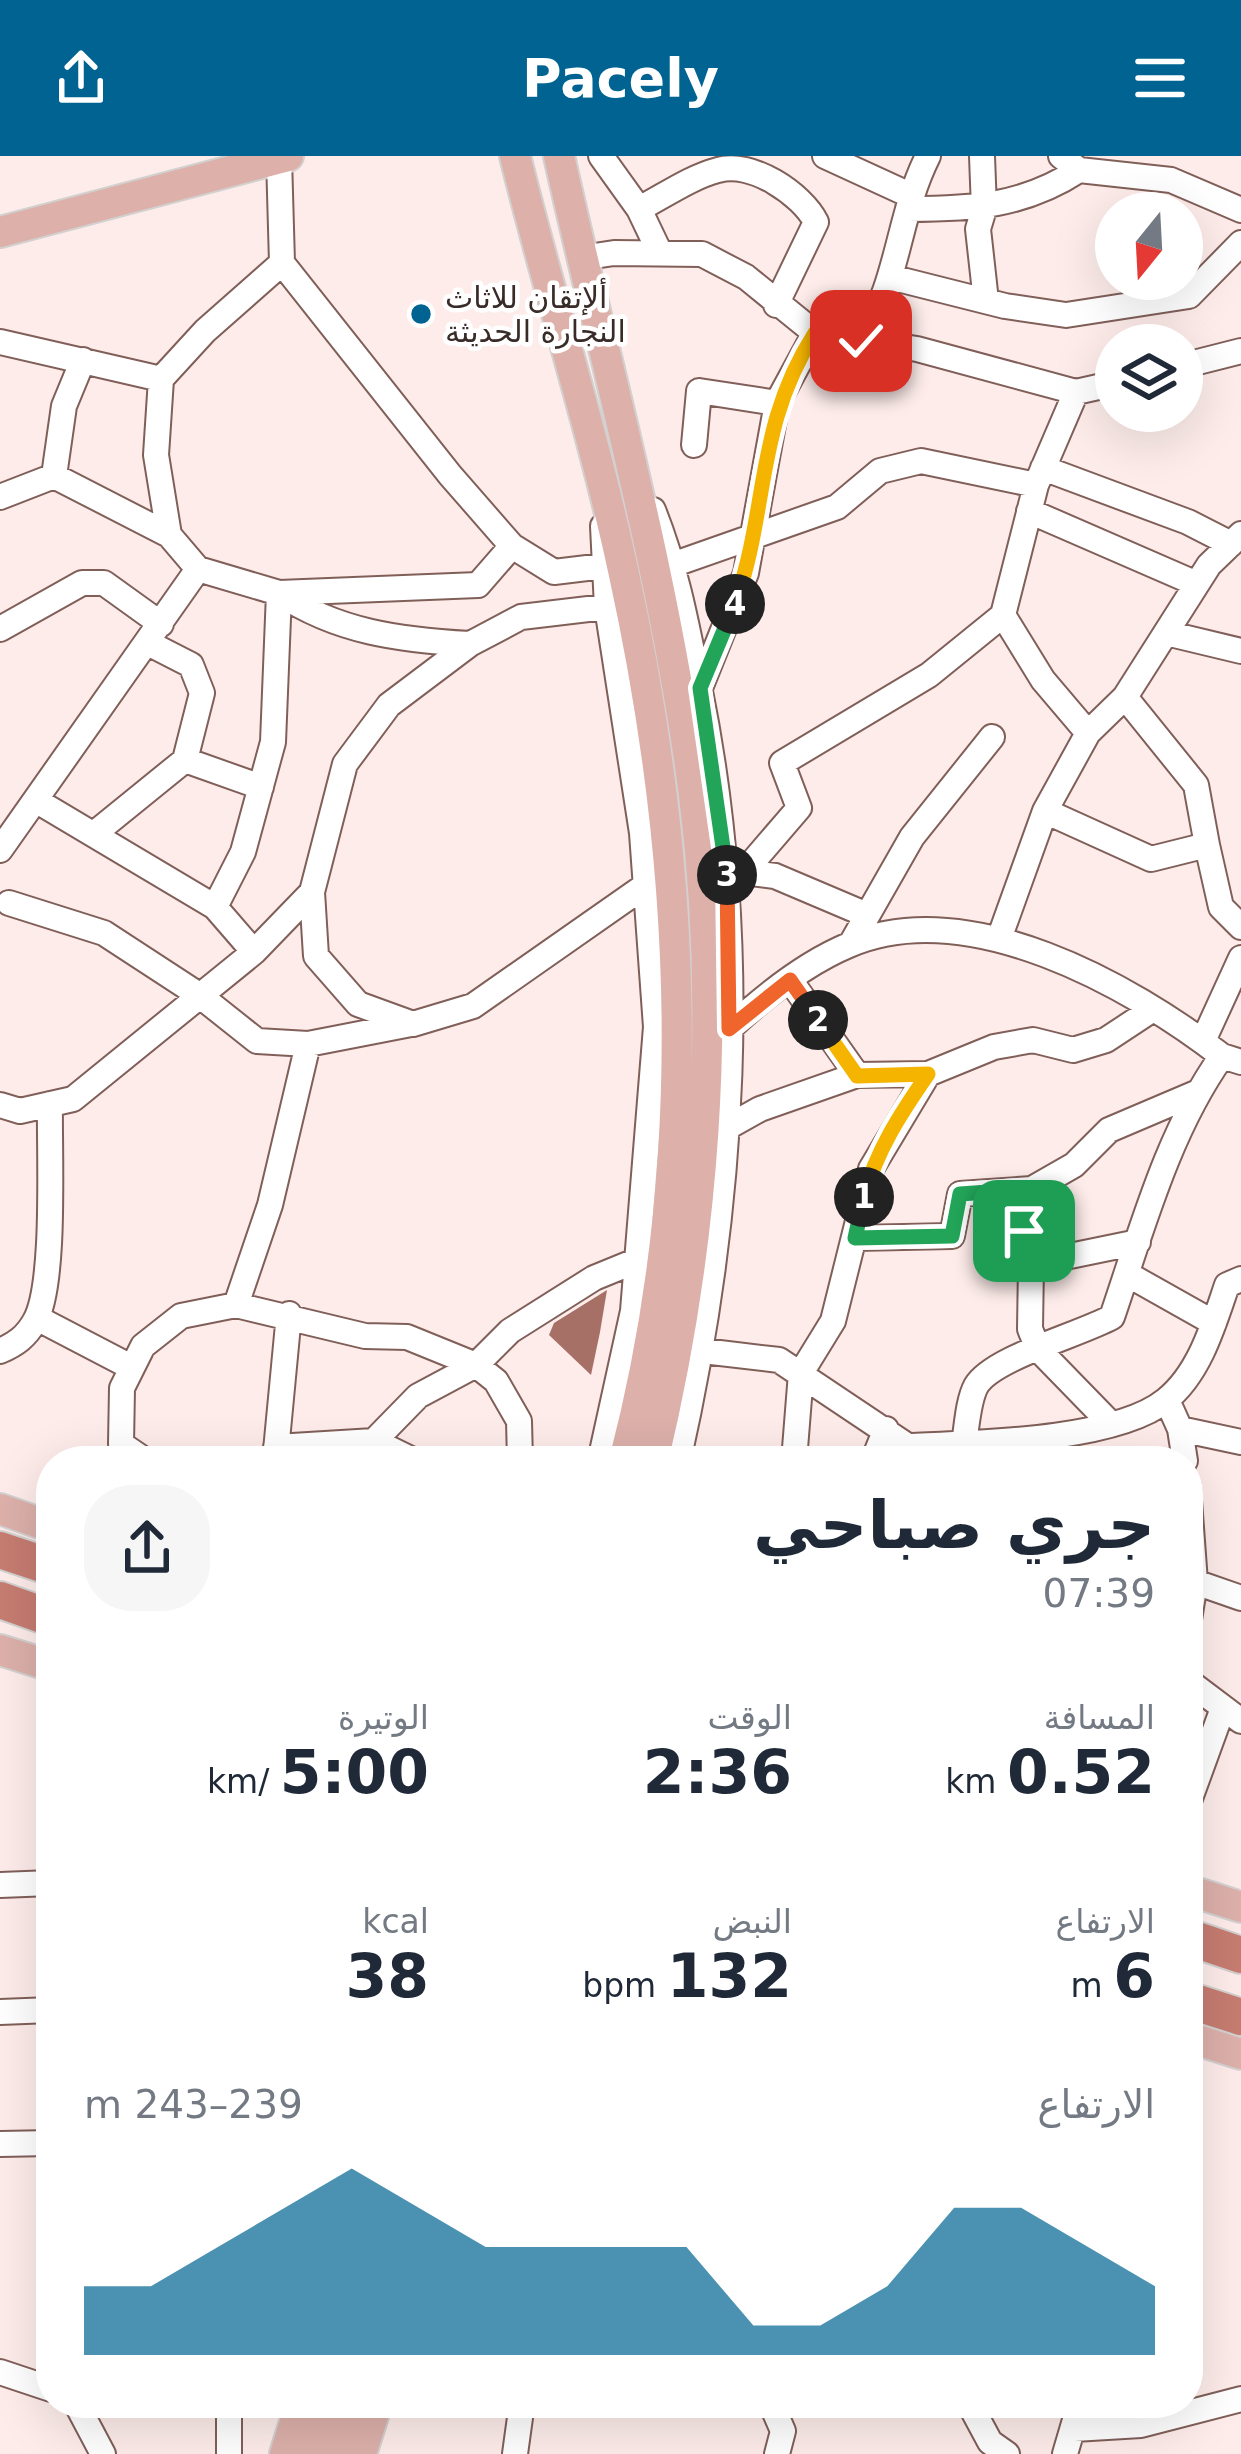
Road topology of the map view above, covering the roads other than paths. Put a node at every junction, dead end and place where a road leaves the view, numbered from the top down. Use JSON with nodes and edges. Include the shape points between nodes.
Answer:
{"nodes":[{"id":1,"x":515,"y":156,"type":"edge"},
{"id":2,"x":559,"y":156,"type":"edge"},
{"id":3,"x":601,"y":156,"type":"edge"},
{"id":4,"x":825,"y":156,"type":"edge"},
{"id":5,"x":928,"y":156,"type":"edge"},
{"id":6,"x":982,"y":156,"type":"edge"},
{"id":7,"x":283,"y":157,"type":"edge"},
{"id":8,"x":718,"y":162,"type":"edge"},
{"id":9,"x":1070,"y":163,"type":"edge"},
{"id":10,"x":1167,"y":168,"type":"edge"},
{"id":11,"x":910,"y":203,"type":"junction"},
{"id":12,"x":639,"y":209,"type":"junction"},
{"id":13,"x":984,"y":209,"type":"junction"},
{"id":14,"x":1241,"y":210,"type":"edge"},
{"id":15,"x":0,"y":232,"type":"edge"},
{"id":16,"x":1241,"y":243,"type":"edge"},
{"id":17,"x":660,"y":254,"type":"junction"},
{"id":18,"x":581,"y":258,"type":"junction"},
{"id":19,"x":282,"y":262,"type":"junction"},
{"id":20,"x":894,"y":278,"type":"junction"},
{"id":21,"x":986,"y":301,"type":"junction"},
{"id":22,"x":776,"y":304,"type":"junction"},
{"id":23,"x":815,"y":333,"type":"junction"},
{"id":24,"x":861,"y":341,"type":"junction"},
{"id":25,"x":0,"y":342,"type":"edge"},
{"id":26,"x":1241,"y":350,"type":"edge"},
{"id":27,"x":83,"y":360,"type":"junction"},
{"id":28,"x":1203,"y":360,"type":"edge"},
{"id":29,"x":161,"y":379,"type":"junction"},
{"id":30,"x":1095,"y":388,"type":"edge"},
{"id":31,"x":1076,"y":392,"type":"junction"},
{"id":32,"x":777,"y":403,"type":"junction"},
{"id":33,"x":694,"y":445,"type":"dead end"},
{"id":34,"x":631,"y":457,"type":"junction"},
{"id":35,"x":54,"y":476,"type":"junction"},
{"id":36,"x":1039,"y":476,"type":"junction"},
{"id":37,"x":0,"y":496,"type":"edge"},
{"id":38,"x":1029,"y":511,"type":"junction"},
{"id":39,"x":170,"y":535,"type":"junction"},
{"id":40,"x":750,"y":536,"type":"junction"},
{"id":41,"x":1236,"y":539,"type":"edge"},
{"id":42,"x":512,"y":546,"type":"junction"},
{"id":43,"x":614,"y":565,"type":"junction"},
{"id":44,"x":672,"y":565,"type":"junction"},
{"id":45,"x":198,"y":569,"type":"junction"},
{"id":46,"x":1197,"y":584,"type":"junction"},
{"id":47,"x":279,"y":593,"type":"junction"},
{"id":48,"x":619,"y":605,"type":"junction"},
{"id":49,"x":1003,"y":615,"type":"junction"},
{"id":50,"x":0,"y":629,"type":"edge"},
{"id":51,"x":1166,"y":633,"type":"junction"},
{"id":52,"x":154,"y":634,"type":"junction"},
{"id":53,"x":470,"y":644,"type":"junction"},
{"id":54,"x":1241,"y":651,"type":"edge"},
{"id":55,"x":700,"y":688,"type":"junction"},
{"id":56,"x":1125,"y":698,"type":"junction"},
{"id":57,"x":1088,"y":733,"type":"junction"},
{"id":58,"x":992,"y":737,"type":"dead end"},
{"id":59,"x":185,"y":760,"type":"junction"},
{"id":60,"x":261,"y":787,"type":"junction"},
{"id":61,"x":37,"y":801,"type":"junction"},
{"id":62,"x":1045,"y":811,"type":"junction"},
{"id":63,"x":95,"y":833,"type":"junction"},
{"id":64,"x":1207,"y":844,"type":"junction"},
{"id":65,"x":0,"y":850,"type":"edge"},
{"id":66,"x":736,"y":871,"type":"junction"},
{"id":67,"x":646,"y":885,"type":"junction"},
{"id":68,"x":312,"y":892,"type":"junction"},
{"id":69,"x":3,"y":902,"type":"edge"},
{"id":70,"x":215,"y":907,"type":"junction"},
{"id":71,"x":867,"y":915,"type":"junction"},
{"id":72,"x":1241,"y":927,"type":"edge"},
{"id":73,"x":999,"y":938,"type":"junction"},
{"id":74,"x":851,"y":944,"type":"junction"},
{"id":75,"x":254,"y":952,"type":"junction"},
{"id":76,"x":1241,"y":958,"type":"edge"},
{"id":77,"x":790,"y":980,"type":"junction"},
{"id":78,"x":199,"y":995,"type":"junction"},
{"id":79,"x":1153,"y":1009,"type":"junction"},
{"id":80,"x":413,"y":1024,"type":"junction"},
{"id":81,"x":729,"y":1029,"type":"junction"},
{"id":82,"x":308,"y":1044,"type":"junction"},
{"id":83,"x":1222,"y":1053,"type":"edge"},
{"id":84,"x":928,"y":1074,"type":"junction"},
{"id":85,"x":857,"y":1076,"type":"junction"},
{"id":86,"x":1196,"y":1093,"type":"junction"},
{"id":87,"x":0,"y":1103,"type":"edge"},
{"id":88,"x":50,"y":1104,"type":"junction"},
{"id":89,"x":726,"y":1128,"type":"junction"},
{"id":90,"x":686,"y":1183,"type":"junction"},
{"id":91,"x":1017,"y":1190,"type":"junction"},
{"id":92,"x":855,"y":1238,"type":"junction"},
{"id":93,"x":1138,"y":1241,"type":"junction"},
{"id":94,"x":638,"y":1260,"type":"junction"},
{"id":95,"x":1031,"y":1264,"type":"junction"},
{"id":96,"x":1127,"y":1274,"type":"junction"},
{"id":97,"x":1241,"y":1280,"type":"edge"},
{"id":98,"x":236,"y":1305,"type":"junction"},
{"id":99,"x":289,"y":1314,"type":"junction"},
{"id":100,"x":38,"y":1318,"type":"junction"},
{"id":101,"x":1214,"y":1323,"type":"junction"},
{"id":102,"x":1038,"y":1349,"type":"junction"},
{"id":103,"x":0,"y":1351,"type":"edge"},
{"id":104,"x":703,"y":1351,"type":"junction"},
{"id":105,"x":476,"y":1365,"type":"junction"},
{"id":106,"x":129,"y":1366,"type":"junction"},
{"id":107,"x":801,"y":1373,"type":"junction"},
{"id":108,"x":1167,"y":1400,"type":"junction"},
{"id":109,"x":1110,"y":1423,"type":"junction"},
{"id":110,"x":886,"y":1429,"type":"junction"},
{"id":111,"x":1180,"y":1429,"type":"junction"},
{"id":112,"x":374,"y":1442,"type":"junction"},
{"id":113,"x":1241,"y":1442,"type":"edge"},
{"id":114,"x":964,"y":1443,"type":"junction"},
{"id":115,"x":124,"y":1446,"type":"edge"},
{"id":116,"x":276,"y":1446,"type":"edge"},
{"id":117,"x":341,"y":1446,"type":"edge"},
{"id":118,"x":383,"y":1446,"type":"edge"},
{"id":119,"x":520,"y":1446,"type":"edge"},
{"id":120,"x":604,"y":1446,"type":"edge"},
{"id":121,"x":627,"y":1446,"type":"edge"},
{"id":122,"x":656,"y":1446,"type":"edge"},
{"id":123,"x":681,"y":1446,"type":"edge"},
{"id":124,"x":795,"y":1446,"type":"edge"},
{"id":125,"x":879,"y":1446,"type":"edge"},
{"id":126,"x":909,"y":1446,"type":"edge"},
{"id":127,"x":952,"y":1446,"type":"edge"},
{"id":128,"x":1183,"y":1446,"type":"edge"},
{"id":129,"x":0,"y":1510,"type":"edge"},
{"id":130,"x":36,"y":1522,"type":"edge"},
{"id":131,"x":0,"y":1550,"type":"edge"},
{"id":132,"x":36,"y":1562,"type":"edge"},
{"id":133,"x":1203,"y":1585,"type":"edge"},
{"id":134,"x":1241,"y":1598,"type":"edge"},
{"id":135,"x":0,"y":1600,"type":"edge"},
{"id":136,"x":36,"y":1613,"type":"edge"},
{"id":137,"x":0,"y":1650,"type":"edge"},
{"id":138,"x":36,"y":1661,"type":"edge"},
{"id":139,"x":1203,"y":1693,"type":"edge"},
{"id":140,"x":1232,"y":1715,"type":"edge"},
{"id":141,"x":1203,"y":1774,"type":"edge"},
{"id":142,"x":36,"y":1884,"type":"edge"},
{"id":143,"x":0,"y":1885,"type":"edge"},
{"id":144,"x":1203,"y":1896,"type":"edge"},
{"id":145,"x":1241,"y":1907,"type":"edge"},
{"id":146,"x":1203,"y":1938,"type":"edge"},
{"id":147,"x":1203,"y":1941,"type":"edge"},
{"id":148,"x":1241,"y":1945,"type":"edge"},
{"id":149,"x":1241,"y":1955,"type":"edge"},
{"id":150,"x":1203,"y":2007,"type":"edge"},
{"id":151,"x":1203,"y":2010,"type":"edge"},
{"id":152,"x":36,"y":2011,"type":"edge"},
{"id":153,"x":0,"y":2012,"type":"edge"},
{"id":154,"x":1241,"y":2017,"type":"edge"},
{"id":155,"x":1241,"y":2027,"type":"edge"},
{"id":156,"x":1203,"y":2042,"type":"edge"},
{"id":157,"x":1241,"y":2054,"type":"edge"},
{"id":158,"x":36,"y":2143,"type":"edge"},
{"id":159,"x":0,"y":2144,"type":"edge"},
{"id":160,"x":0,"y":2372,"type":"edge"},
{"id":161,"x":36,"y":2384,"type":"edge"},
{"id":162,"x":1241,"y":2399,"type":"edge"},
{"id":163,"x":1203,"y":2409,"type":"edge"},
{"id":164,"x":84,"y":2418,"type":"edge"},
{"id":165,"x":229,"y":2418,"type":"edge"},
{"id":166,"x":296,"y":2418,"type":"edge"},
{"id":167,"x":321,"y":2418,"type":"edge"},
{"id":168,"x":350,"y":2418,"type":"edge"},
{"id":169,"x":372,"y":2418,"type":"edge"},
{"id":170,"x":520,"y":2418,"type":"edge"},
{"id":171,"x":777,"y":2418,"type":"edge"},
{"id":172,"x":977,"y":2418,"type":"edge"},
{"id":173,"x":1077,"y":2418,"type":"edge"},
{"id":174,"x":1168,"y":2418,"type":"edge"},
{"id":175,"x":1074,"y":2429,"type":"junction"},
{"id":176,"x":103,"y":2454,"type":"edge"},
{"id":177,"x":229,"y":2454,"type":"edge"},
{"id":178,"x":285,"y":2454,"type":"edge"},
{"id":179,"x":310,"y":2454,"type":"edge"},
{"id":180,"x":339,"y":2454,"type":"edge"},
{"id":181,"x":361,"y":2454,"type":"edge"},
{"id":182,"x":515,"y":2454,"type":"edge"},
{"id":183,"x":777,"y":2454,"type":"edge"},
{"id":184,"x":1007,"y":2454,"type":"edge"},
{"id":185,"x":1065,"y":2454,"type":"edge"}],
"edges":[{"from":1,"to":43,"type":"main road"},
{"from":2,"to":18,"type":"main road"},
{"from":3,"to":12,"type":"street"},
{"from":4,"to":11,"type":"street"},
{"from":5,"to":11,"type":"street"},
{"from":6,"to":13,"type":"street"},
{"from":7,"to":15,"type":"main road"},
{"from":7,"to":19,"type":"street"},
{"from":8,"to":12,"type":"street"},
{"from":8,"to":22,"type":"street","via":[[806,203],[816,222]]},
{"from":9,"to":10,"type":"street"},
{"from":9,"to":13,"type":"street","via":[[1043,193]]},
{"from":10,"to":14,"type":"street"},
{"from":11,"to":13,"type":"street"},
{"from":11,"to":20,"type":"street"},
{"from":12,"to":17,"type":"street"},
{"from":13,"to":21,"type":"street","via":[[978,229]]},
{"from":16,"to":21,"type":"street","via":[[1189,296],[1066,315]]},
{"from":17,"to":18,"type":"street"},
{"from":17,"to":22,"type":"street","via":[[702,254]]},
{"from":18,"to":34,"type":"main road"},
{"from":19,"to":29,"type":"street"},
{"from":19,"to":42,"type":"street"},
{"from":20,"to":21,"type":"street"},
{"from":20,"to":24,"type":"street"},
{"from":22,"to":23,"type":"street"},
{"from":23,"to":24,"type":"street"},
{"from":23,"to":32,"type":"street"},
{"from":24,"to":31,"type":"street","via":[[985,364]]},
{"from":25,"to":27,"type":"street"},
{"from":26,"to":28,"type":"street"},
{"from":27,"to":29,"type":"street"},
{"from":27,"to":35,"type":"street","via":[[64,406]]},
{"from":29,"to":39,"type":"street","via":[[155,455]]},
{"from":30,"to":31,"type":"street"},
{"from":31,"to":36,"type":"street"},
{"from":32,"to":33,"type":"street","via":[[699,391]]},
{"from":32,"to":40,"type":"street"},
{"from":34,"to":44,"type":"street"},
{"from":34,"to":90,"type":"main road","via":[[694,798],[708,1040]]},
{"from":35,"to":37,"type":"street"},
{"from":35,"to":39,"type":"street"},
{"from":36,"to":38,"type":"street"},
{"from":36,"to":40,"type":"street","via":[[921,461],[880,471],[837,507]]},
{"from":36,"to":41,"type":"street"},
{"from":38,"to":46,"type":"street"},
{"from":38,"to":49,"type":"street"},
{"from":39,"to":45,"type":"street"},
{"from":40,"to":44,"type":"street"},
{"from":40,"to":55,"type":"street","via":[[746,573]]},
{"from":41,"to":46,"type":"street"},
{"from":42,"to":43,"type":"street","via":[[554,572]]},
{"from":42,"to":47,"type":"street","via":[[478,585]]},
{"from":43,"to":48,"type":"main road"},
{"from":44,"to":55,"type":"street"},
{"from":45,"to":47,"type":"street"},
{"from":45,"to":52,"type":"street"},
{"from":46,"to":51,"type":"street"},
{"from":47,"to":53,"type":"street","via":[[318,619]]},
{"from":47,"to":60,"type":"street","via":[[273,742]]},
{"from":48,"to":53,"type":"street","via":[[521,617]]},
{"from":48,"to":67,"type":"street"},
{"from":48,"to":90,"type":"main road","via":[[657,742],[674,880]]},
{"from":49,"to":57,"type":"street"},
{"from":49,"to":66,"type":"street","via":[[929,675],[782,764],[799,808]]},
{"from":50,"to":52,"type":"street","via":[[82,584],[104,583]]},
{"from":51,"to":54,"type":"street"},
{"from":51,"to":56,"type":"street"},
{"from":52,"to":59,"type":"street","via":[[191,665],[202,693]]},
{"from":52,"to":61,"type":"street"},
{"from":53,"to":68,"type":"street","via":[[389,705],[345,764]]},
{"from":55,"to":66,"type":"street"},
{"from":56,"to":57,"type":"street"},
{"from":56,"to":64,"type":"street","via":[[1196,785]]},
{"from":57,"to":62,"type":"street"},
{"from":58,"to":71,"type":"street","via":[[912,837]]},
{"from":59,"to":60,"type":"street"},
{"from":59,"to":63,"type":"street"},
{"from":60,"to":70,"type":"street","via":[[243,852]]},
{"from":61,"to":63,"type":"street"},
{"from":61,"to":65,"type":"street"},
{"from":62,"to":64,"type":"street","via":[[1151,859]]},
{"from":62,"to":73,"type":"street"},
{"from":63,"to":70,"type":"street"},
{"from":64,"to":72,"type":"street","via":[[1221,907]]},
{"from":66,"to":71,"type":"street","via":[[775,876]]},
{"from":66,"to":81,"type":"street"},
{"from":67,"to":80,"type":"street","via":[[473,1006]]},
{"from":67,"to":94,"type":"street","via":[[656,1028]]},
{"from":68,"to":75,"type":"street"},
{"from":68,"to":80,"type":"street","via":[[316,956],[358,1004]]},
{"from":69,"to":78,"type":"street","via":[[104,933]]},
{"from":70,"to":75,"type":"street"},
{"from":71,"to":74,"type":"street"},
{"from":73,"to":74,"type":"street","via":[[899,932]]},
{"from":73,"to":79,"type":"street","via":[[1106,979]]},
{"from":74,"to":77,"type":"street"},
{"from":75,"to":78,"type":"street"},
{"from":76,"to":83,"type":"street"},
{"from":77,"to":81,"type":"street"},
{"from":77,"to":85,"type":"street"},
{"from":78,"to":82,"type":"street","via":[[257,1041]]},
{"from":78,"to":88,"type":"street","via":[[73,1099]]},
{"from":79,"to":83,"type":"street"},
{"from":79,"to":84,"type":"street","via":[[1106,1040],[1073,1050],[1033,1040]]},
{"from":80,"to":82,"type":"street"},
{"from":81,"to":89,"type":"street"},
{"from":82,"to":98,"type":"street","via":[[270,1205]]},
{"from":83,"to":86,"type":"street"},
{"from":84,"to":85,"type":"street"},
{"from":84,"to":92,"type":"street","via":[[871,1169]]},
{"from":85,"to":89,"type":"street"},
{"from":86,"to":91,"type":"street","via":[[1109,1130],[1074,1165]]},
{"from":86,"to":93,"type":"street"},
{"from":87,"to":88,"type":"street","via":[[20,1111]]},
{"from":88,"to":100,"type":"street"},
{"from":89,"to":104,"type":"street"},
{"from":90,"to":121,"type":"main road"},
{"from":90,"to":122,"type":"main road","via":[[684,1322]]},
{"from":91,"to":92,"type":"street","via":[[960,1194],[952,1236]]},
{"from":91,"to":95,"type":"street"},
{"from":92,"to":107,"type":"street","via":[[833,1321]]},
{"from":93,"to":95,"type":"street"},
{"from":93,"to":96,"type":"street"},
{"from":94,"to":105,"type":"street","via":[[510,1331]]},
{"from":94,"to":120,"type":"street"},
{"from":95,"to":102,"type":"street","via":[[1030,1329]]},
{"from":96,"to":101,"type":"street"},
{"from":96,"to":102,"type":"street","via":[[1112,1317]]},
{"from":97,"to":101,"type":"street","via":[[1227,1285]]},
{"from":98,"to":99,"type":"street"},
{"from":98,"to":106,"type":"street","via":[[181,1316]]},
{"from":99,"to":105,"type":"street","via":[[365,1336],[407,1337]]},
{"from":99,"to":116,"type":"street"},
{"from":100,"to":103,"type":"street","via":[[20,1342]]},
{"from":100,"to":106,"type":"street"},
{"from":101,"to":108,"type":"street"},
{"from":102,"to":109,"type":"street"},
{"from":102,"to":114,"type":"street","via":[[995,1366],[976,1387]]},
{"from":104,"to":107,"type":"street","via":[[779,1360]]},
{"from":104,"to":123,"type":"street"},
{"from":105,"to":112,"type":"street","via":[[418,1396]]},
{"from":105,"to":119,"type":"street","via":[[519,1420]]},
{"from":106,"to":115,"type":"street"},
{"from":107,"to":110,"type":"street"},
{"from":107,"to":124,"type":"street"},
{"from":108,"to":109,"type":"street"},
{"from":108,"to":111,"type":"street"},
{"from":109,"to":114,"type":"street"},
{"from":110,"to":125,"type":"street"},
{"from":110,"to":126,"type":"street"},
{"from":111,"to":113,"type":"street"},
{"from":111,"to":128,"type":"street"},
{"from":112,"to":117,"type":"street"},
{"from":112,"to":118,"type":"street"},
{"from":114,"to":127,"type":"street"},
{"from":129,"to":130,"type":"main road"},
{"from":131,"to":132,"type":"highway"},
{"from":133,"to":134,"type":"street"},
{"from":135,"to":136,"type":"highway"},
{"from":137,"to":138,"type":"main road"},
{"from":139,"to":140,"type":"street"},
{"from":140,"to":141,"type":"street"},
{"from":142,"to":143,"type":"street"},
{"from":144,"to":145,"type":"main road"},
{"from":146,"to":148,"type":"main road"},
{"from":147,"to":149,"type":"highway"},
{"from":150,"to":154,"type":"highway"},
{"from":151,"to":155,"type":"main road"},
{"from":152,"to":153,"type":"street"},
{"from":156,"to":157,"type":"main road"},
{"from":158,"to":159,"type":"street"},
{"from":160,"to":161,"type":"street"},
{"from":162,"to":163,"type":"street"},
{"from":164,"to":176,"type":"street"},
{"from":165,"to":177,"type":"street"},
{"from":166,"to":178,"type":"main road"},
{"from":167,"to":179,"type":"main road"},
{"from":168,"to":180,"type":"main road"},
{"from":169,"to":181,"type":"main road"},
{"from":170,"to":182,"type":"street"},
{"from":171,"to":183,"type":"street"},
{"from":172,"to":184,"type":"street"},
{"from":173,"to":175,"type":"street"},
{"from":174,"to":175,"type":"street"},
{"from":175,"to":185,"type":"street"}]}
